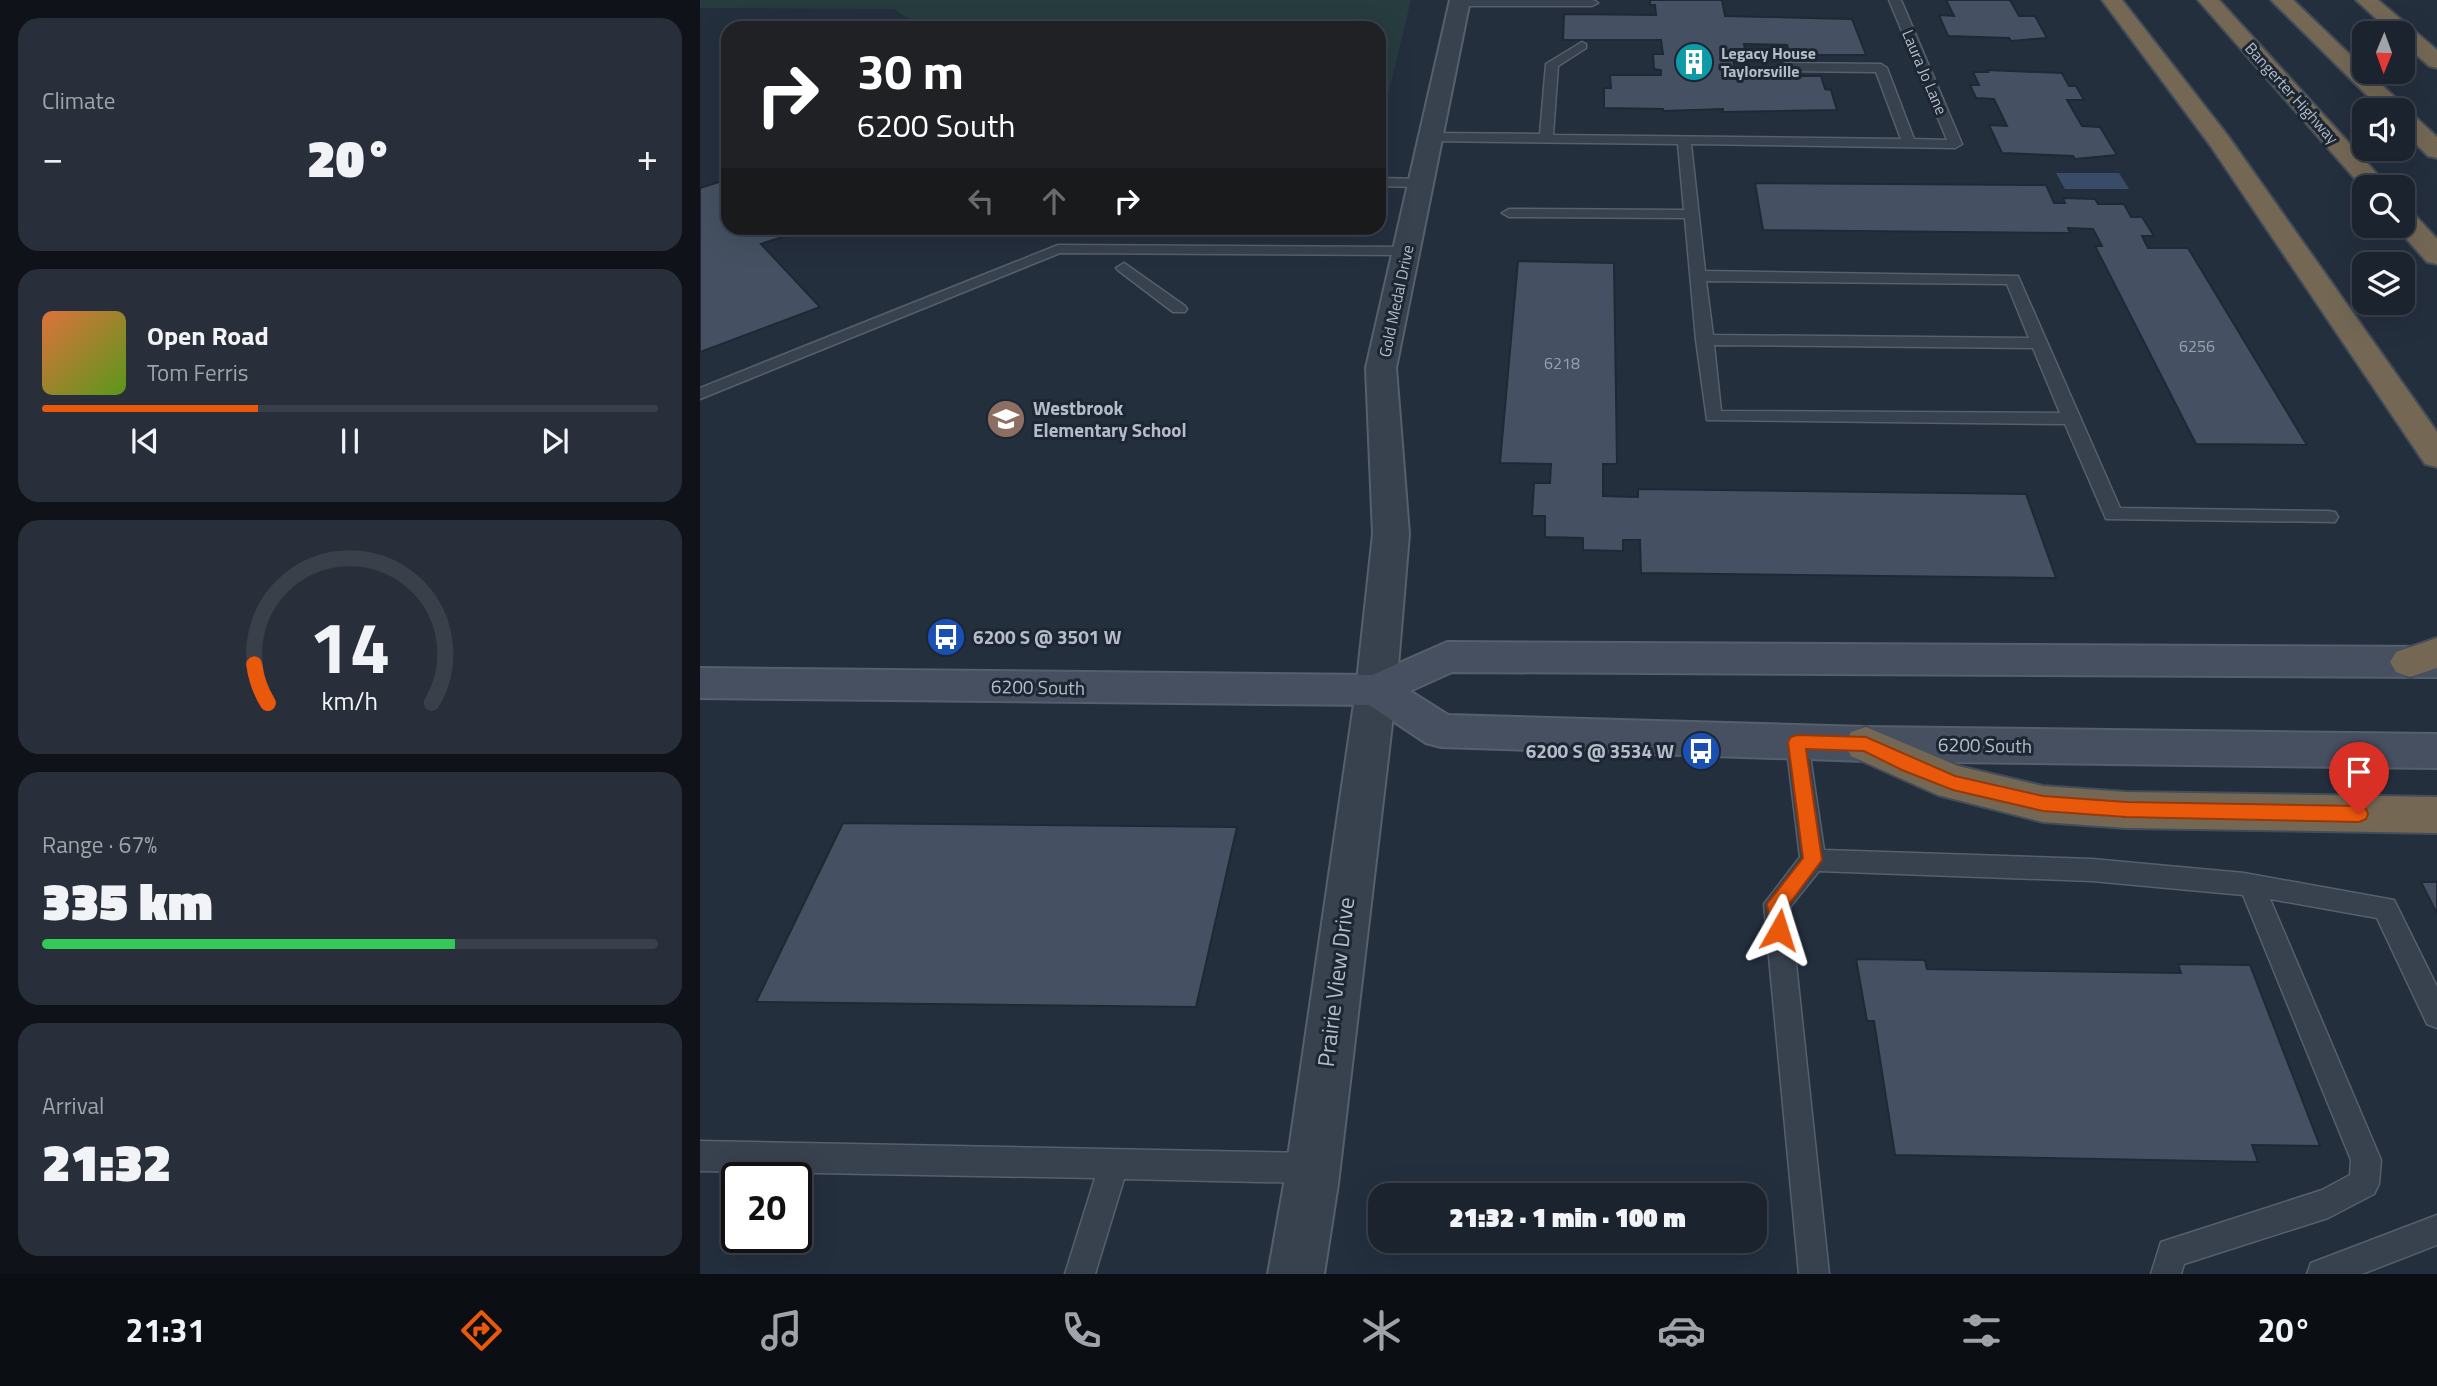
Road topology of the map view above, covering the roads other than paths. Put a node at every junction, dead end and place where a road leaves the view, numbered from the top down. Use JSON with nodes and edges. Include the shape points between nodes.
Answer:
{"nodes":[{"id":1,"x":1895,"y":0,"type":"edge"},
{"id":2,"x":2112,"y":0,"type":"edge"},
{"id":3,"x":2208,"y":0,"type":"edge"},
{"id":4,"x":2281,"y":0,"type":"edge"},
{"id":5,"x":2366,"y":0,"type":"edge"},
{"id":6,"x":1460,"y":1,"type":"edge"},
{"id":7,"x":1592,"y":3,"type":"dead end"},
{"id":8,"x":1582,"y":46,"type":"dead end"},
{"id":9,"x":2437,"y":61,"type":"edge"},
{"id":10,"x":1786,"y":67,"type":"dead end"},
{"id":11,"x":2383,"y":98,"type":"edge"},
{"id":12,"x":2415,"y":130,"type":"edge"},
{"id":13,"x":1431,"y":137,"type":"junction"},
{"id":14,"x":1546,"y":138,"type":"junction"},
{"id":15,"x":1684,"y":141,"type":"junction"},
{"id":16,"x":1909,"y":143,"type":"junction"},
{"id":17,"x":2437,"y":151,"type":"edge"},
{"id":18,"x":2365,"y":175,"type":"edge"},
{"id":19,"x":1386,"y":183,"type":"edge"},
{"id":20,"x":1421,"y":183,"type":"junction"},
{"id":21,"x":1509,"y":213,"type":"dead end"},
{"id":22,"x":1690,"y":214,"type":"junction"},
{"id":23,"x":2415,"y":231,"type":"edge"},
{"id":24,"x":1157,"y":250,"type":"junction"},
{"id":25,"x":1406,"y":251,"type":"junction"},
{"id":26,"x":2437,"y":256,"type":"edge"},
{"id":27,"x":1125,"y":268,"type":"dead end"},
{"id":28,"x":1697,"y":276,"type":"junction"},
{"id":29,"x":1140,"y":281,"type":"junction"},
{"id":30,"x":1179,"y":309,"type":"dead end"},
{"id":31,"x":1704,"y":340,"type":"junction"},
{"id":32,"x":2040,"y":344,"type":"junction"},
{"id":33,"x":700,"y":394,"type":"edge"},
{"id":34,"x":2071,"y":419,"type":"junction"},
{"id":35,"x":2435,"y":452,"type":"edge"},
{"id":36,"x":2328,"y":517,"type":"dead end"},
{"id":37,"x":2428,"y":659,"type":"edge"},
{"id":38,"x":700,"y":683,"type":"edge"},
{"id":39,"x":1376,"y":690,"type":"junction"},
{"id":40,"x":1797,"y":742,"type":"junction"},
{"id":41,"x":1866,"y":744,"type":"junction"},
{"id":42,"x":2437,"y":751,"type":"edge"},
{"id":43,"x":2437,"y":815,"type":"edge"},
{"id":44,"x":1813,"y":860,"type":"junction"},
{"id":45,"x":2251,"y":885,"type":"junction"},
{"id":46,"x":2437,"y":1015,"type":"edge"},
{"id":47,"x":700,"y":1156,"type":"edge"},
{"id":48,"x":1114,"y":1165,"type":"junction"},
{"id":49,"x":1312,"y":1168,"type":"junction"},
{"id":50,"x":2437,"y":1230,"type":"edge"},
{"id":51,"x":1080,"y":1274,"type":"edge"},
{"id":52,"x":1296,"y":1274,"type":"edge"},
{"id":53,"x":1814,"y":1274,"type":"edge"},
{"id":54,"x":2166,"y":1274,"type":"edge"},
{"id":55,"x":2322,"y":1274,"type":"edge"}],
"edges":[{"from":1,"to":16,"type":"lane","name":"Laura Jo Lane","via":[[1955,144]]},
{"from":2,"to":35,"type":"highway","via":[[2227,151]]},
{"from":3,"to":18,"type":"highway","name":"Bangerter Highway"},
{"from":4,"to":11,"type":"highway"},
{"from":5,"to":9,"type":"highway"},
{"from":6,"to":7,"type":"lane"},
{"from":6,"to":13,"type":"street","name":"Gold Medal Drive"},
{"from":8,"to":14,"type":"lane","via":[[1552,64]]},
{"from":10,"to":16,"type":"lane","via":[[1881,68]]},
{"from":12,"to":17,"type":"highway"},
{"from":13,"to":14,"type":"lane"},
{"from":13,"to":20,"type":"street","name":"Gold Medal Drive"},
{"from":14,"to":15,"type":"lane"},
{"from":15,"to":16,"type":"lane"},
{"from":15,"to":22,"type":"lane"},
{"from":19,"to":20,"type":"lane"},
{"from":20,"to":25,"type":"street","name":"Gold Medal Drive"},
{"from":21,"to":22,"type":"lane"},
{"from":22,"to":28,"type":"lane"},
{"from":23,"to":26,"type":"highway"},
{"from":24,"to":25,"type":"lane"},
{"from":24,"to":29,"type":"lane"},
{"from":24,"to":33,"type":"lane","via":[[1058,249]]},
{"from":25,"to":39,"type":"street","name":"Gold Medal Drive","via":[[1381,368],[1391,534]]},
{"from":27,"to":29,"type":"lane"},
{"from":28,"to":31,"type":"lane"},
{"from":28,"to":32,"type":"lane","via":[[2013,279]]},
{"from":29,"to":30,"type":"lane"},
{"from":31,"to":32,"type":"lane"},
{"from":31,"to":34,"type":"lane","via":[[1713,416]]},
{"from":32,"to":34,"type":"lane"},
{"from":34,"to":36,"type":"lane","via":[[2113,514]]},
{"from":37,"to":39,"type":"main road","name":"6200 South","via":[[1447,657]]},
{"from":38,"to":39,"type":"main road","name":"6200 South"},
{"from":39,"to":40,"type":"main road","name":"6200 South","via":[[1441,731]]},
{"from":39,"to":49,"type":"street","name":"Prairie View Drive"},
{"from":40,"to":41,"type":"main road","name":"6200 South"},
{"from":40,"to":44,"type":"lane"},
{"from":41,"to":42,"type":"main road","name":"6200 South"},
{"from":41,"to":43,"type":"highway","via":[[1953,783],[2043,804],[2112,810]]},
{"from":44,"to":45,"type":"lane","via":[[2092,870]]},
{"from":44,"to":53,"type":"lane","via":[[1777,904]]},
{"from":45,"to":46,"type":"lane","via":[[2385,908]]},
{"from":45,"to":54,"type":"lane","via":[[2366,1160],[2364,1184],[2328,1203],[2172,1254]]},
{"from":47,"to":48,"type":"lane"},
{"from":48,"to":49,"type":"lane"},
{"from":48,"to":51,"type":"lane"},
{"from":49,"to":52,"type":"street","name":"Prairie View Drive"},
{"from":50,"to":55,"type":"lane"}]}
